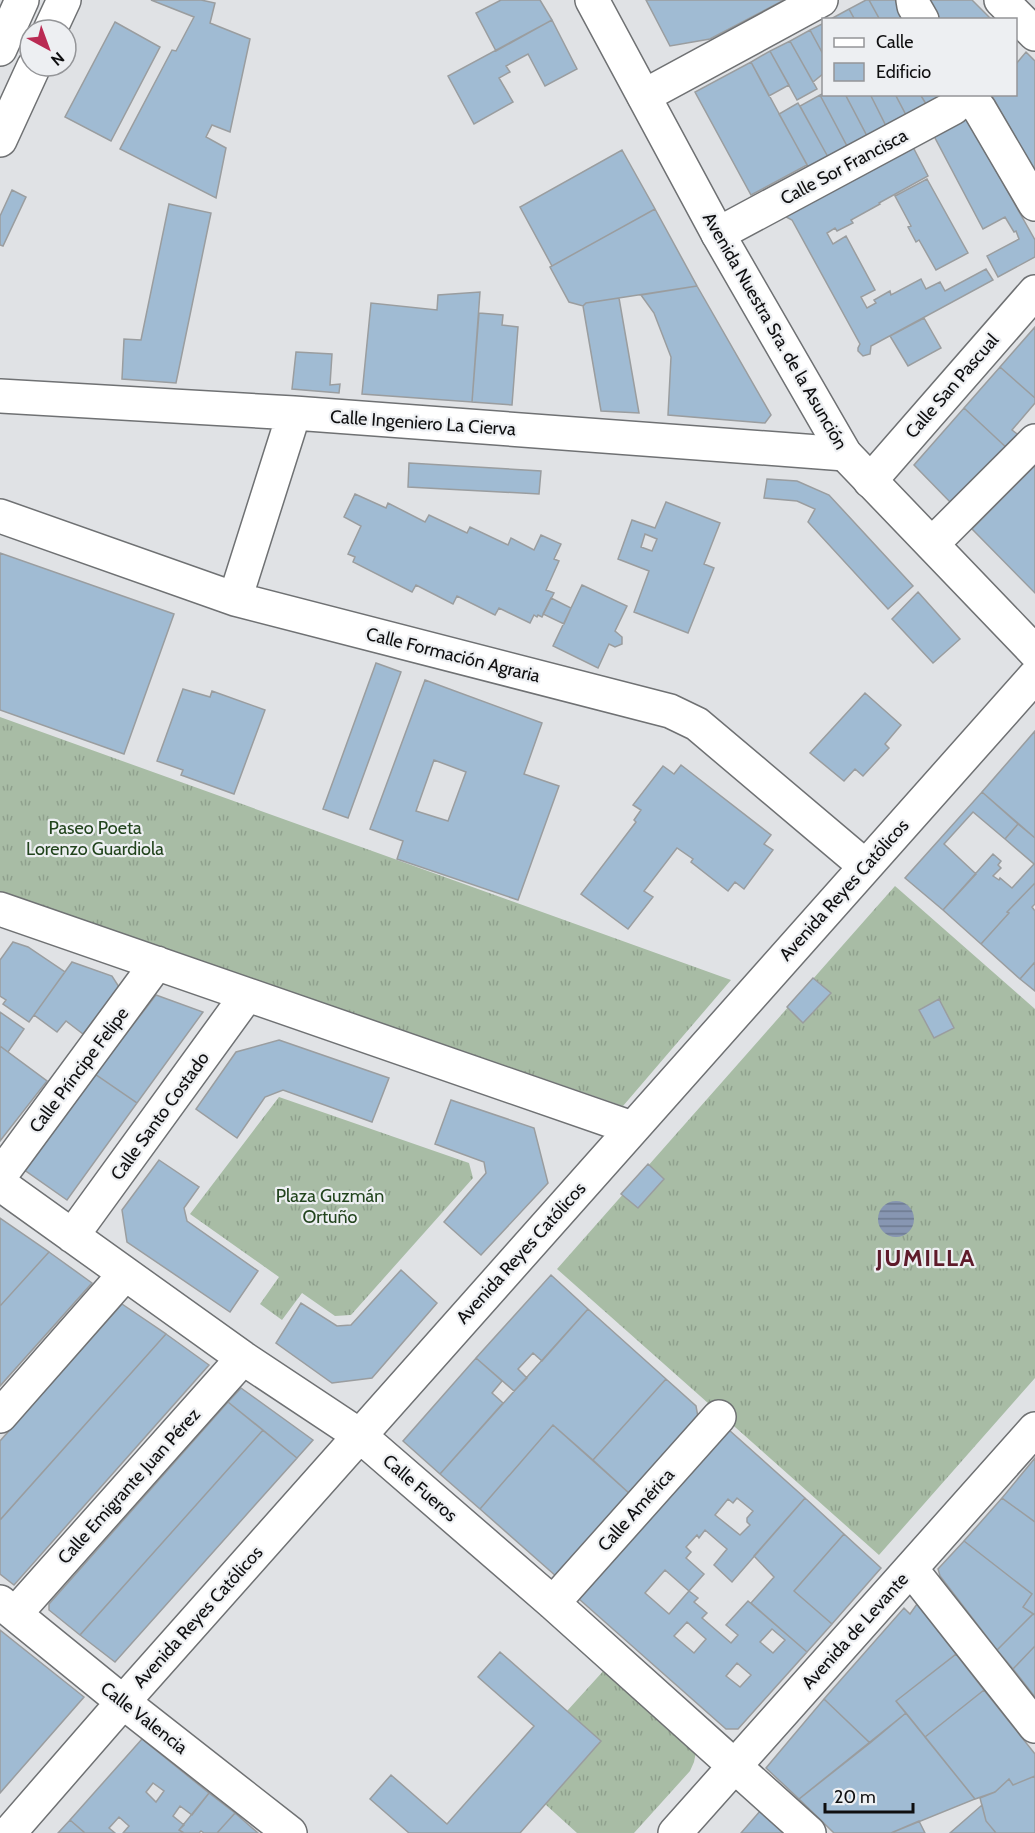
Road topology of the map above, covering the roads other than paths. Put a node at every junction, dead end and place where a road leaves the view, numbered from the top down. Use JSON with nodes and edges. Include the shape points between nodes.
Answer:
{"nodes":[{"id":1,"x":22,"y":0,"type":"edge"},
{"id":2,"x":64,"y":0,"type":"edge"},
{"id":3,"x":592,"y":0,"type":"edge"},
{"id":4,"x":821,"y":0,"type":"edge"},
{"id":5,"x":913,"y":0,"type":"edge"},
{"id":6,"x":1001,"y":0,"type":"edge"},
{"id":7,"x":56,"y":18,"type":"edge"},
{"id":8,"x":921,"y":18,"type":"edge"},
{"id":9,"x":1029,"y":31,"type":"edge"},
{"id":10,"x":0,"y":49,"type":"edge"},
{"id":11,"x":28,"y":78,"type":"edge"},
{"id":12,"x":644,"y":96,"type":"junction"},
{"id":13,"x":965,"y":96,"type":"edge"},
{"id":14,"x":969,"y":96,"type":"edge"},
{"id":15,"x":0,"y":140,"type":"edge"},
{"id":16,"x":1035,"y":204,"type":"edge"},
{"id":17,"x":718,"y":234,"type":"junction"},
{"id":18,"x":1035,"y":292,"type":"edge"},
{"id":19,"x":0,"y":396,"type":"edge"},
{"id":20,"x":294,"y":413,"type":"junction"},
{"id":21,"x":1035,"y":441,"type":"edge"},
{"id":22,"x":845,"y":454,"type":"junction"},
{"id":23,"x":870,"y":481,"type":"junction"},
{"id":24,"x":0,"y":516,"type":"edge"},
{"id":25,"x":932,"y":544,"type":"junction"},
{"id":26,"x":235,"y":599,"type":"junction"},
{"id":27,"x":1035,"y":651,"type":"edge"},
{"id":28,"x":1035,"y":676,"type":"edge"},
{"id":29,"x":865,"y":866,"type":"junction"},
{"id":30,"x":0,"y":909,"type":"edge"},
{"id":31,"x":157,"y":963,"type":"junction"},
{"id":32,"x":247,"y":995,"type":"junction"},
{"id":33,"x":632,"y":1128,"type":"junction"},
{"id":34,"x":0,"y":1176,"type":"edge"},
{"id":35,"x":0,"y":1184,"type":"edge"},
{"id":36,"x":72,"y":1236,"type":"junction"},
{"id":37,"x":125,"y":1274,"type":"junction"},
{"id":38,"x":243,"y":1358,"type":"junction"},
{"id":39,"x":0,"y":1416,"type":"edge"},
{"id":40,"x":719,"y":1417,"type":"dead end"},
{"id":41,"x":1035,"y":1429,"type":"edge"},
{"id":42,"x":359,"y":1435,"type":"junction"},
{"id":43,"x":911,"y":1569,"type":"junction"},
{"id":44,"x":553,"y":1603,"type":"junction"},
{"id":45,"x":8,"y":1608,"type":"edge"},
{"id":46,"x":123,"y":1702,"type":"junction"},
{"id":47,"x":1035,"y":1726,"type":"edge"},
{"id":48,"x":735,"y":1765,"type":"junction"},
{"id":49,"x":9,"y":1833,"type":"edge"},
{"id":50,"x":290,"y":1833,"type":"edge"},
{"id":51,"x":675,"y":1833,"type":"edge"},
{"id":52,"x":809,"y":1833,"type":"edge"}],
"edges":[{"from":1,"to":10,"type":"street"},
{"from":2,"to":7,"type":"street"},
{"from":3,"to":12,"type":"street","name":"Avenida Nuestra Sra. de la Asunción"},
{"from":4,"to":12,"type":"street"},
{"from":5,"to":8,"type":"street"},
{"from":6,"to":9,"type":"street"},
{"from":11,"to":15,"type":"street"},
{"from":12,"to":17,"type":"street","name":"Avenida Nuestra Sra. de la Asunción"},
{"from":13,"to":17,"type":"street","name":"Calle Sor Francisca","via":[[953,108]]},
{"from":14,"to":16,"type":"street"},
{"from":17,"to":22,"type":"street","name":"Avenida Nuestra Sra. de la Asunción"},
{"from":18,"to":23,"type":"street","name":"Calle San Pascual"},
{"from":19,"to":20,"type":"street","name":"Calle Ingeniero La Cierva"},
{"from":20,"to":22,"type":"street","name":"Calle Ingeniero La Cierva"},
{"from":20,"to":26,"type":"street"},
{"from":21,"to":25,"type":"street"},
{"from":22,"to":23,"type":"street","name":"Avenida Nuestra Sra. de la Asunción"},
{"from":23,"to":25,"type":"street","name":"Avenida Nuestra Sra. de la Asunción"},
{"from":24,"to":26,"type":"street","name":"Calle Formación Agraria"},
{"from":25,"to":27,"type":"street","name":"Avenida Nuestra Sra. de la Asunción"},
{"from":26,"to":29,"type":"street","name":"Calle Formación Agraria","via":[[683,716],[698,724]]},
{"from":28,"to":29,"type":"street","name":"Avenida Reyes Católicos"},
{"from":29,"to":33,"type":"street","name":"Avenida Reyes Católicos"},
{"from":30,"to":31,"type":"street"},
{"from":31,"to":32,"type":"street"},
{"from":31,"to":34,"type":"street","name":"Calle Príncipe Felipe"},
{"from":32,"to":33,"type":"street"},
{"from":32,"to":36,"type":"street","name":"Calle Santo Costado"},
{"from":33,"to":42,"type":"street","name":"Avenida Reyes Católicos"},
{"from":35,"to":36,"type":"street","name":"Calle Fueros"},
{"from":36,"to":37,"type":"street","name":"Calle Fueros"},
{"from":37,"to":38,"type":"street","name":"Calle Fueros"},
{"from":37,"to":39,"type":"street"},
{"from":38,"to":42,"type":"street","name":"Calle Fueros"},
{"from":38,"to":45,"type":"street","name":"Calle Emigrante Juan Pérez"},
{"from":40,"to":44,"type":"street","name":"Calle América"},
{"from":41,"to":43,"type":"street","name":"Avenida de Levante"},
{"from":42,"to":44,"type":"street","name":"Calle Fueros"},
{"from":42,"to":46,"type":"street","name":"Avenida Reyes Católicos"},
{"from":43,"to":47,"type":"street"},
{"from":43,"to":48,"type":"street","name":"Avenida de Levante"},
{"from":44,"to":48,"type":"street","name":"Calle Fueros"},
{"from":45,"to":46,"type":"street","name":"Calle Valencia"},
{"from":46,"to":49,"type":"street","name":"Avenida Reyes Católicos"},
{"from":46,"to":50,"type":"street","name":"Calle Valencia"},
{"from":48,"to":51,"type":"street","name":"Avenida de Levante"},
{"from":48,"to":52,"type":"street","name":"Calle Fueros"}]}
